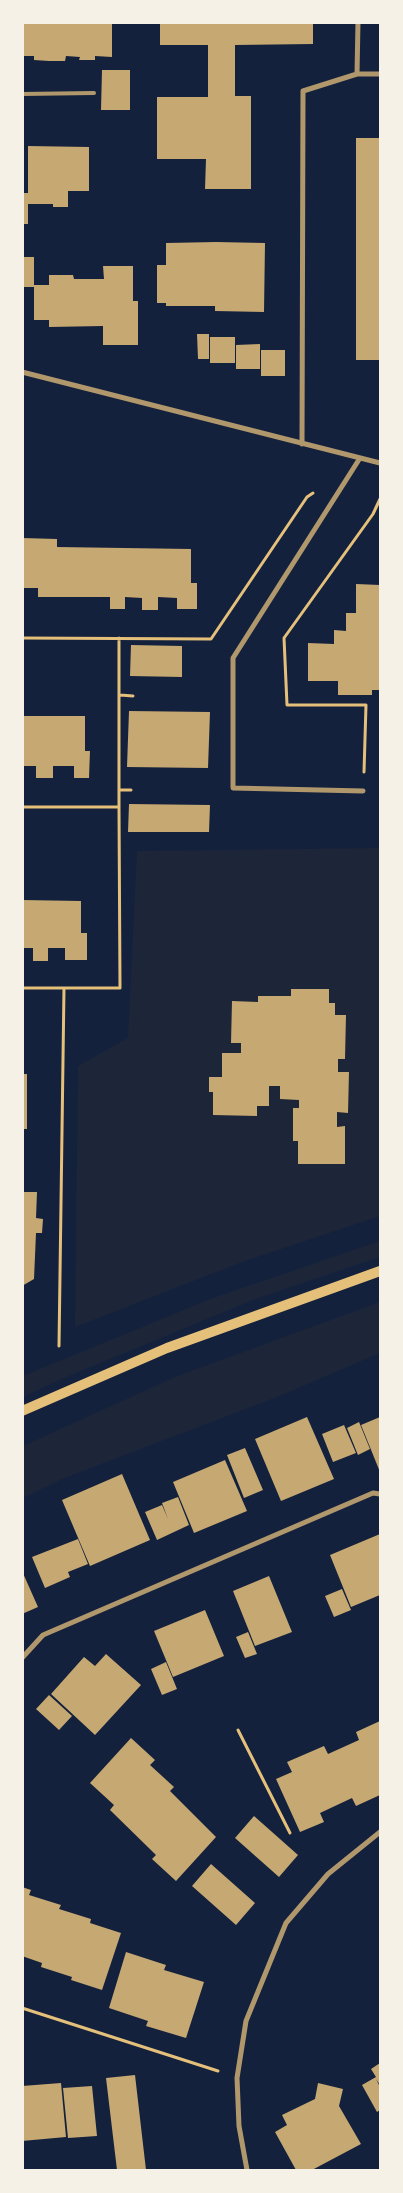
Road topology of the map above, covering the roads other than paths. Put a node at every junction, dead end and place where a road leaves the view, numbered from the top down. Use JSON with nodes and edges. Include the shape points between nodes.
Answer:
{"nodes":[{"id":1,"x":358,"y":22,"type":"edge"},
{"id":2,"x":357,"y":74,"type":"junction"},
{"id":3,"x":380,"y":74,"type":"edge"},
{"id":4,"x":94,"y":93,"type":"dead end"},
{"id":5,"x":22,"y":94,"type":"edge"},
{"id":6,"x":22,"y":372,"type":"edge"},
{"id":7,"x":302,"y":444,"type":"junction"},
{"id":8,"x":360,"y":458,"type":"junction"},
{"id":9,"x":380,"y":463,"type":"edge"},
{"id":10,"x":363,"y":791,"type":"road end"},
{"id":11,"x":380,"y":1271,"type":"edge"},
{"id":12,"x":22,"y":1412,"type":"edge"},
{"id":13,"x":380,"y":1494,"type":"edge"},
{"id":14,"x":22,"y":1658,"type":"edge"},
{"id":15,"x":380,"y":1832,"type":"edge"},
{"id":16,"x":247,"y":2170,"type":"edge"}],
"edges":[{"from":1,"to":2,"type":"street"},
{"from":2,"to":3,"type":"street"},
{"from":2,"to":7,"type":"street","via":[[304,90]]},
{"from":4,"to":5,"type":"lane"},
{"from":6,"to":7,"type":"street"},
{"from":7,"to":8,"type":"street"},
{"from":8,"to":9,"type":"street"},
{"from":8,"to":10,"type":"street","via":[[233,658],[232,770],[233,788]]},
{"from":11,"to":12,"type":"main road","via":[[167,1348]]},
{"from":13,"to":14,"type":"street","via":[[373,1493],[43,1635]]},
{"from":15,"to":16,"type":"street","via":[[328,1874],[286,1923],[246,2021],[237,2078],[239,2126]]}]}
